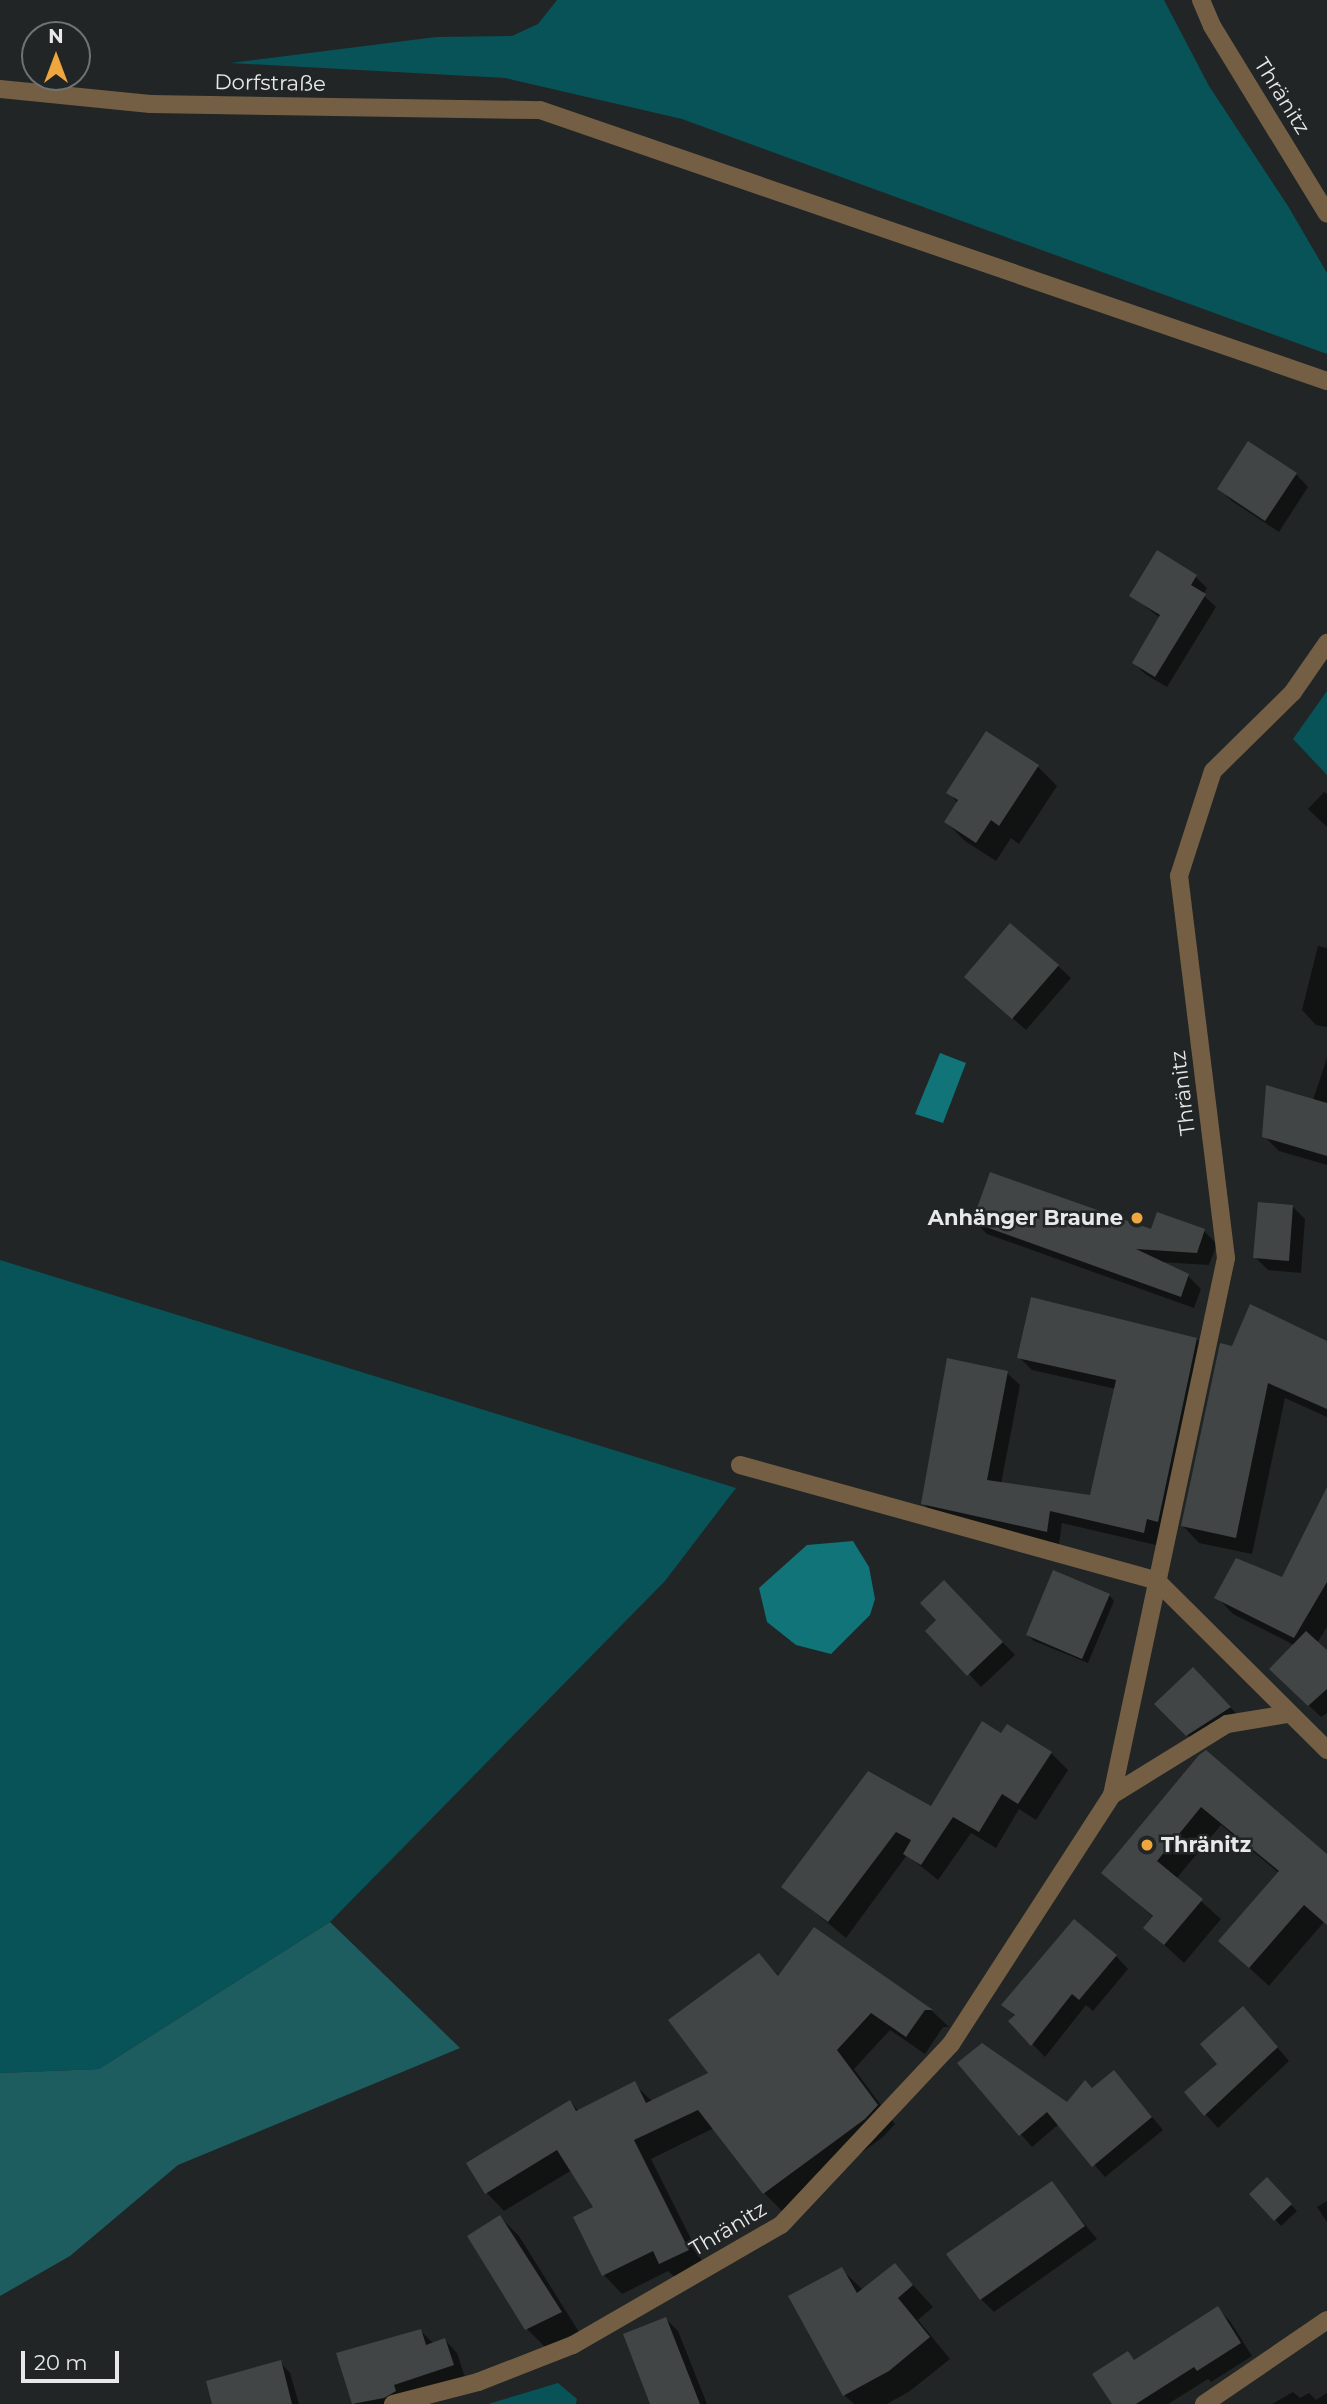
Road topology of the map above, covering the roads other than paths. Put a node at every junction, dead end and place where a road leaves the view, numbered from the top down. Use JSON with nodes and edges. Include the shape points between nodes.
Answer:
{"nodes":[{"id":1,"x":1201,"y":0,"type":"edge"},
{"id":2,"x":0,"y":89,"type":"edge"},
{"id":3,"x":1327,"y":214,"type":"edge"},
{"id":4,"x":1327,"y":381,"type":"edge"},
{"id":5,"x":1327,"y":643,"type":"edge"},
{"id":6,"x":740,"y":1465,"type":"dead end"},
{"id":7,"x":1157,"y":1581,"type":"junction"},
{"id":8,"x":1289,"y":1714,"type":"junction"},
{"id":9,"x":1327,"y":1750,"type":"edge"},
{"id":10,"x":1112,"y":1795,"type":"junction"},
{"id":11,"x":1327,"y":2320,"type":"edge"},
{"id":12,"x":393,"y":2404,"type":"edge"},
{"id":13,"x":1203,"y":2404,"type":"edge"}],
"edges":[{"from":1,"to":3,"type":"street","name":"Thränitz","via":[[1212,26]]},
{"from":2,"to":4,"type":"street","name":"Dorfstraße","via":[[150,104],[540,110]]},
{"from":5,"to":7,"type":"street","name":"Thränitz","via":[[1293,692],[1213,771],[1179,876],[1226,1258]]},
{"from":6,"to":7,"type":"street"},
{"from":7,"to":8,"type":"street"},
{"from":7,"to":10,"type":"street","name":"Thränitz"},
{"from":8,"to":9,"type":"street"},
{"from":8,"to":10,"type":"street","name":"Thränitz","via":[[1227,1724]]},
{"from":10,"to":12,"type":"street","name":"Thränitz","via":[[951,2044],[781,2225],[573,2344],[478,2382]]},
{"from":11,"to":13,"type":"street"}]}
